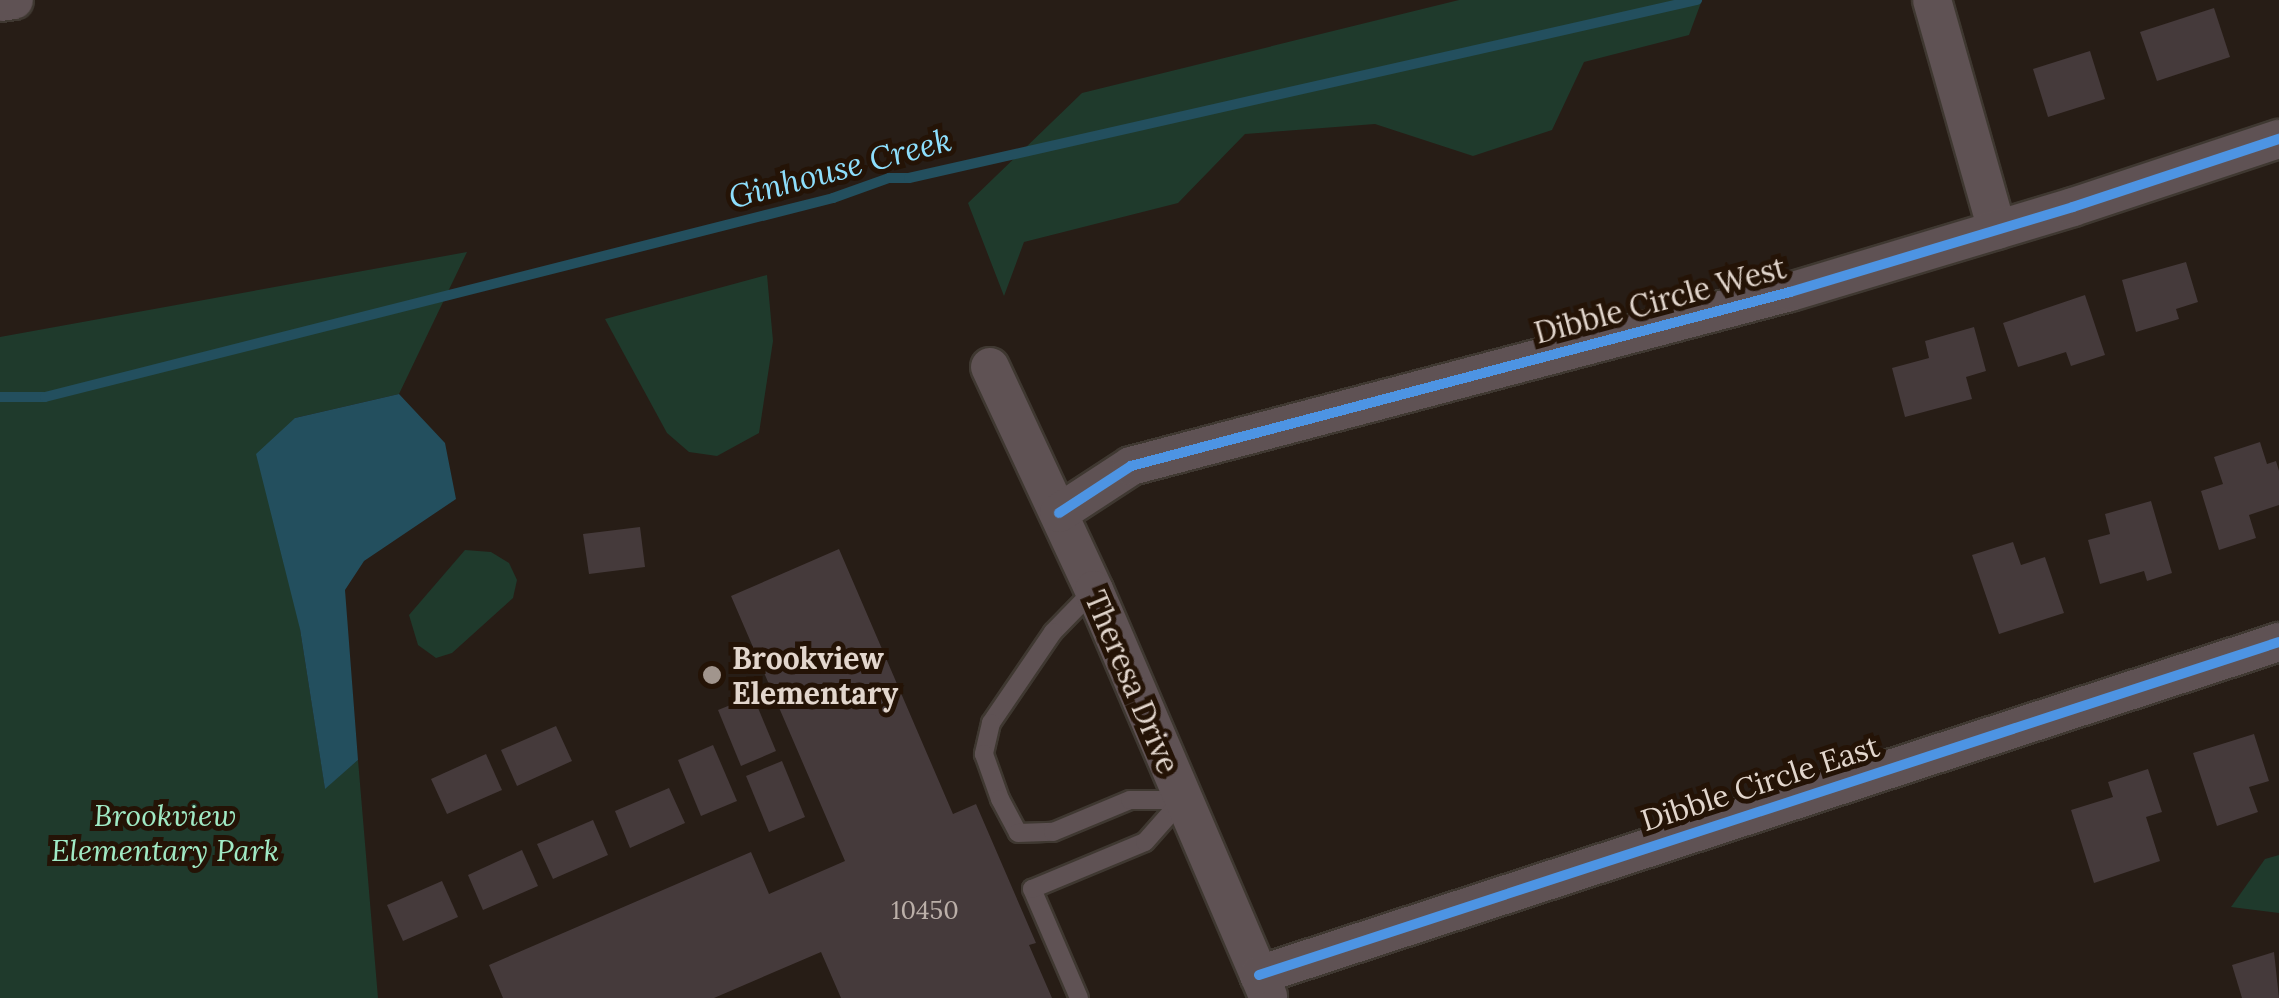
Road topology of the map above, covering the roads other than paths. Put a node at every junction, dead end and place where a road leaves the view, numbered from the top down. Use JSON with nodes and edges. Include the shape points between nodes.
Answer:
{"nodes":[{"id":1,"x":14,"y":0,"type":"edge"},
{"id":2,"x":1932,"y":0,"type":"edge"},
{"id":3,"x":0,"y":2,"type":"edge"},
{"id":4,"x":2279,"y":139,"type":"edge"},
{"id":5,"x":1998,"y":230,"type":"junction"},
{"id":6,"x":990,"y":367,"type":"dead end"},
{"id":7,"x":1059,"y":513,"type":"junction"},
{"id":8,"x":1094,"y":590,"type":"junction"},
{"id":9,"x":2279,"y":642,"type":"edge"},
{"id":10,"x":1182,"y":800,"type":"junction"},
{"id":11,"x":1264,"y":986,"type":"edge"},
{"id":12,"x":1079,"y":998,"type":"edge"}],
"edges":[{"from":1,"to":3,"type":"street"},
{"from":2,"to":5,"type":"street"},
{"from":4,"to":5,"type":"street","name":"Dibble Circle West"},
{"from":5,"to":7,"type":"street","name":"Dibble Circle West","via":[[1790,292],[1130,466]]},
{"from":6,"to":7,"type":"street","name":"Theresa Drive"},
{"from":7,"to":8,"type":"street","name":"Theresa Drive"},
{"from":8,"to":10,"type":"street","name":"Theresa Drive"},
{"from":8,"to":10,"type":"lane","via":[[1053,632],[991,723],[984,754],[1000,799],[1018,833],[1053,832],[1130,800]]},
{"from":9,"to":11,"type":"street","name":"Dibble Circle East"},
{"from":10,"to":11,"type":"street","name":"Theresa Drive"},
{"from":10,"to":12,"type":"lane","via":[[1145,842],[1032,889]]}]}
